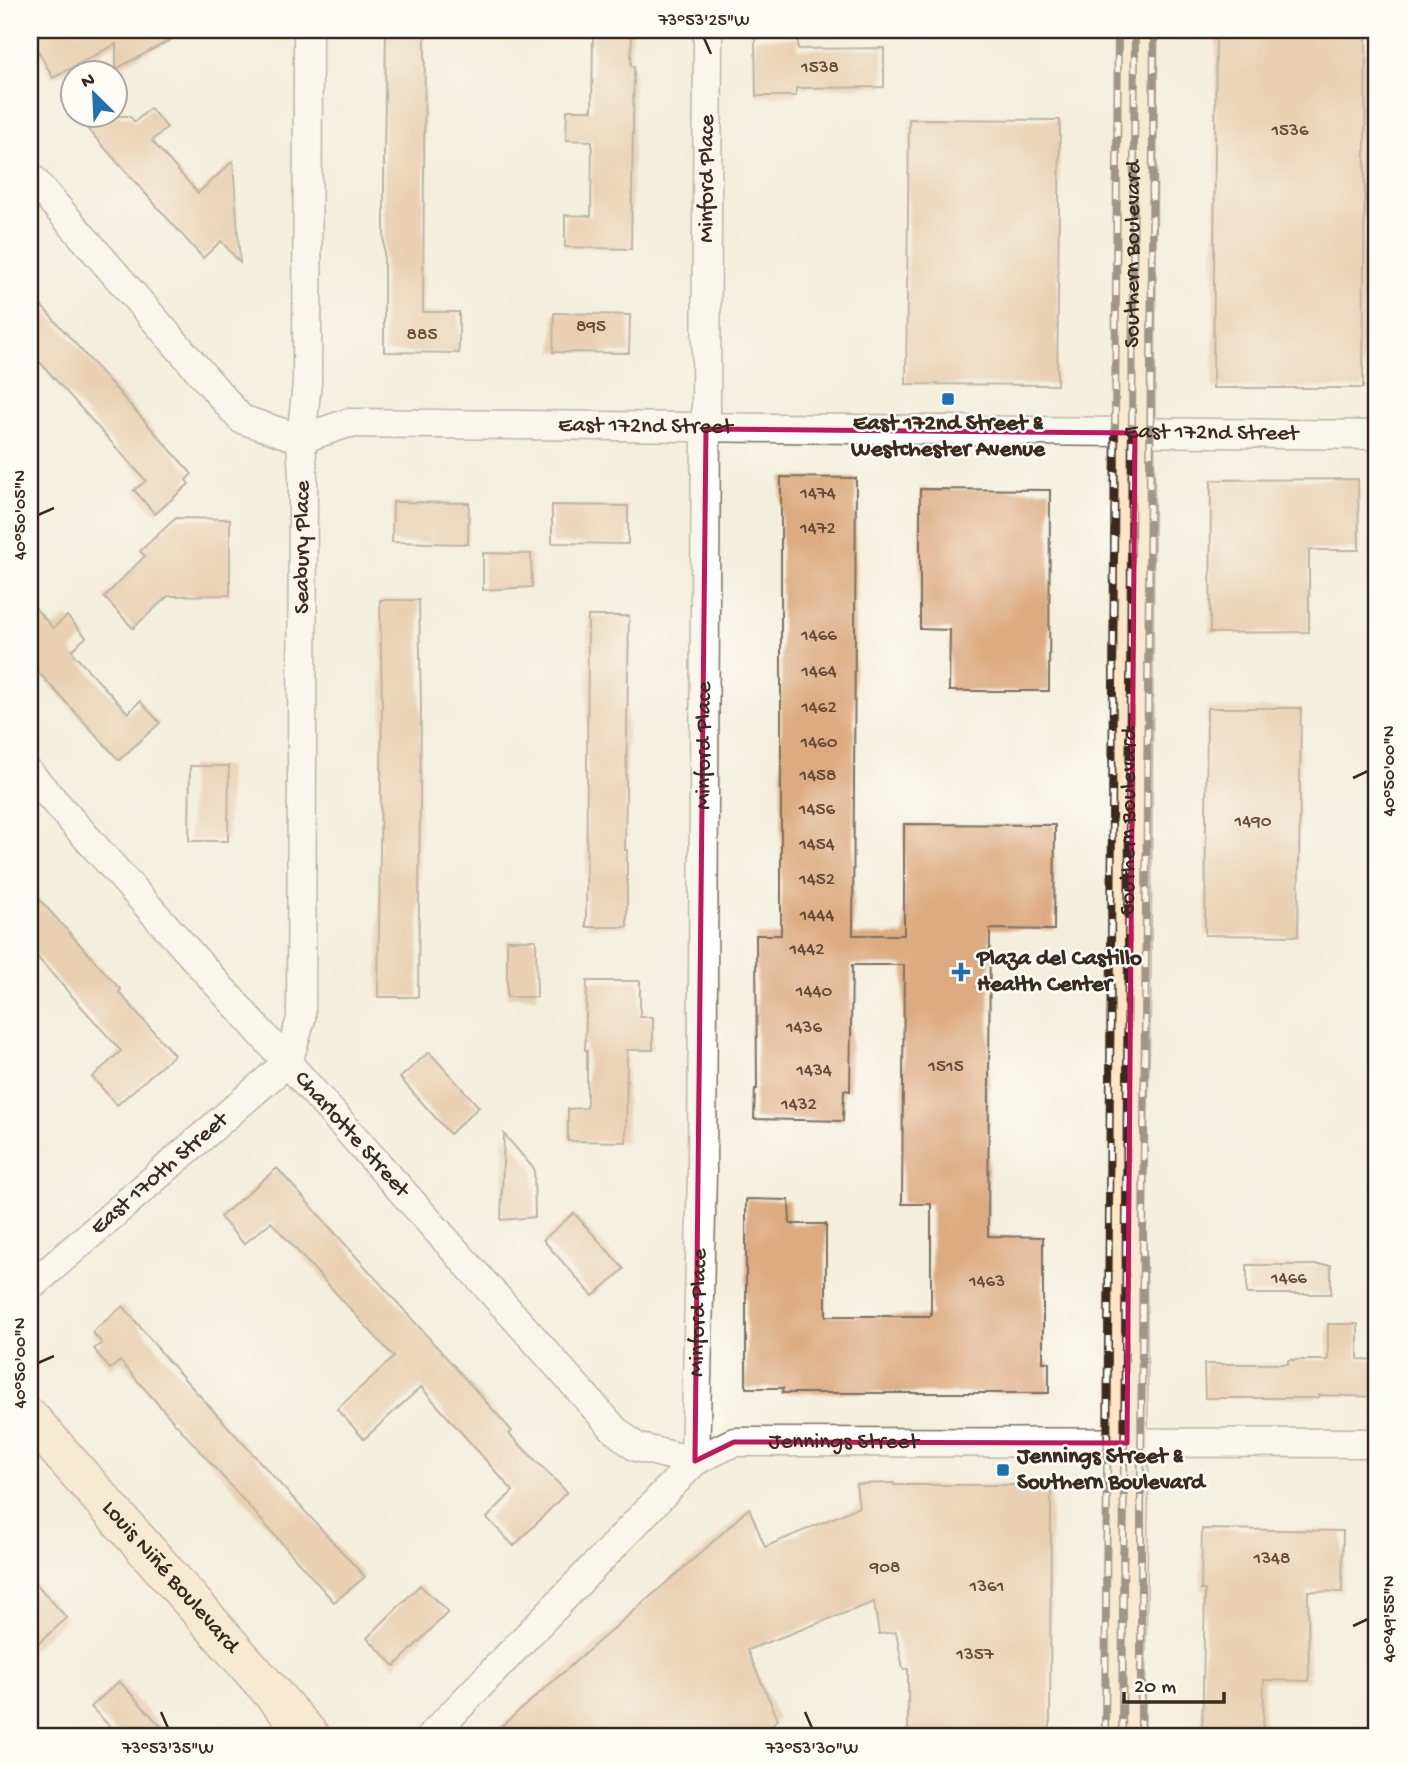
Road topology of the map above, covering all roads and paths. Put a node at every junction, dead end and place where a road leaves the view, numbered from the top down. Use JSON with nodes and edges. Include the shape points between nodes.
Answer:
{"nodes":[{"id":1,"x":307,"y":30,"type":"edge"},
{"id":2,"x":708,"y":30,"type":"edge"},
{"id":3,"x":1138,"y":30,"type":"edge"},
{"id":4,"x":30,"y":176,"type":"edge"},
{"id":5,"x":706,"y":429,"type":"junction"},
{"id":6,"x":1135,"y":433,"type":"junction"},
{"id":7,"x":1377,"y":435,"type":"edge"},
{"id":8,"x":301,"y":439,"type":"junction"},
{"id":9,"x":30,"y":774,"type":"edge"},
{"id":10,"x":288,"y":1062,"type":"junction"},
{"id":11,"x":30,"y":1287,"type":"edge"},
{"id":12,"x":30,"y":1419,"type":"edge"},
{"id":13,"x":1127,"y":1443,"type":"junction"},
{"id":14,"x":1377,"y":1443,"type":"edge"},
{"id":15,"x":695,"y":1461,"type":"junction"},
{"id":16,"x":310,"y":1736,"type":"edge"},
{"id":17,"x":431,"y":1736,"type":"edge"},
{"id":18,"x":1125,"y":1736,"type":"edge"}],
"edges":[{"from":1,"to":8,"type":"street","name":"Seabury Place","via":[[307,383]]},
{"from":2,"to":5,"type":"street","name":"Minford Place"},
{"from":3,"to":6,"type":"main road","name":"Southern Boulevard"},
{"from":4,"to":8,"type":"street","via":[[241,419]]},
{"from":5,"to":6,"type":"street","name":"East 172nd Street"},
{"from":5,"to":8,"type":"street","name":"East 172nd Street","via":[[348,423]]},
{"from":5,"to":15,"type":"street","name":"Minford Place","via":[[702,1158]]},
{"from":6,"to":7,"type":"street","name":"East 172nd Street"},
{"from":6,"to":13,"type":"main road","name":"Southern Boulevard"},
{"from":8,"to":10,"type":"street","name":"Seabury Place","via":[[302,984],[301,1019]]},
{"from":9,"to":10,"type":"street","name":"Charlotte Street"},
{"from":10,"to":11,"type":"street","name":"East 170th Street"},
{"from":10,"to":15,"type":"street","name":"Charlotte Street","via":[[615,1430],[636,1447]]},
{"from":12,"to":16,"type":"main road","name":"Louis Niñé Boulevard"},
{"from":13,"to":14,"type":"street","name":"Jennings Street"},
{"from":13,"to":15,"type":"street","name":"Jennings Street","via":[[734,1442]]},
{"from":13,"to":18,"type":"main road","name":"Southern Boulevard"},
{"from":15,"to":17,"type":"street","name":"Jennings Street"}]}
